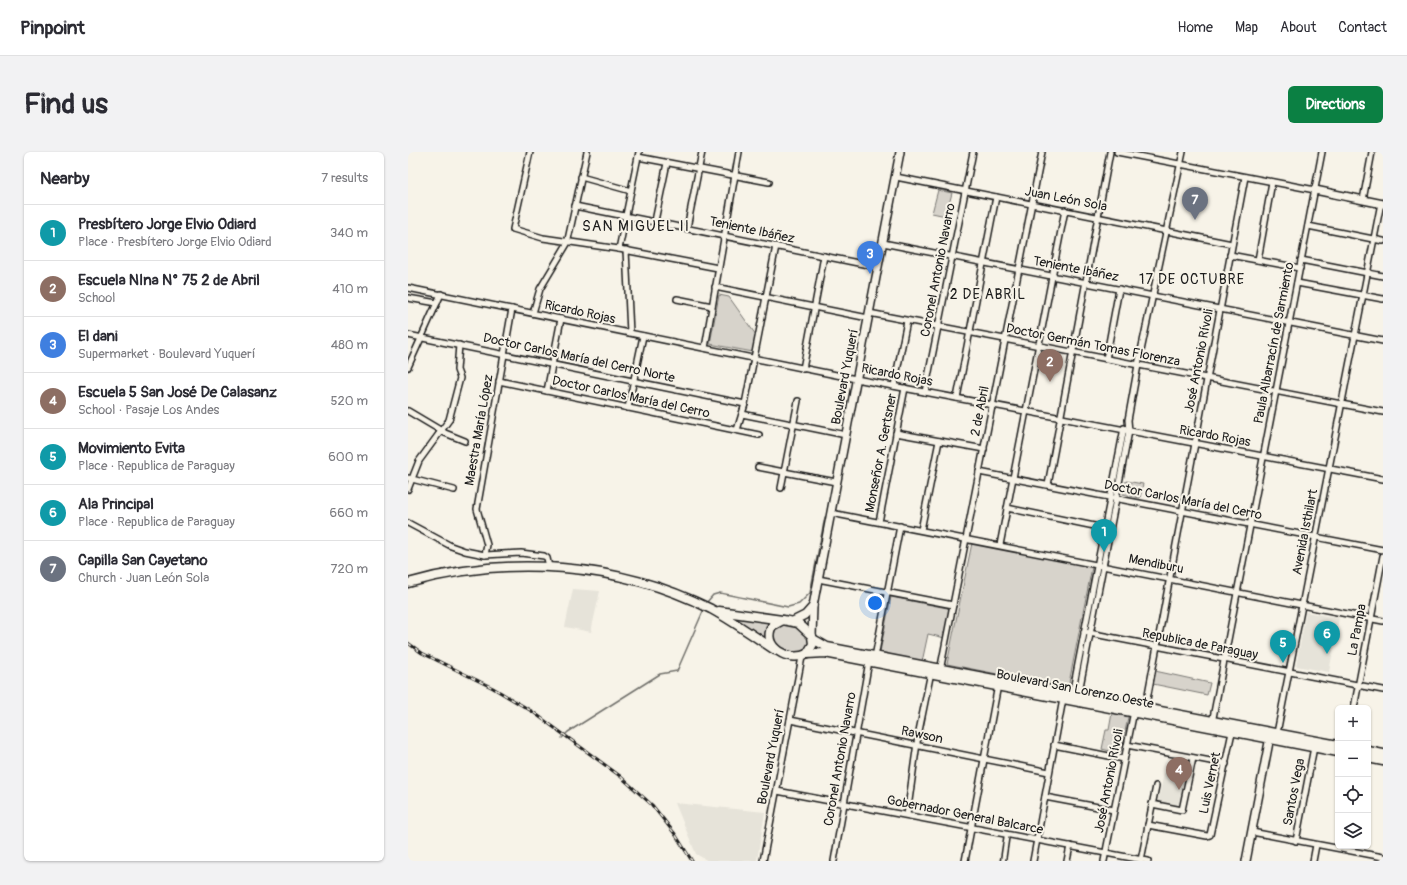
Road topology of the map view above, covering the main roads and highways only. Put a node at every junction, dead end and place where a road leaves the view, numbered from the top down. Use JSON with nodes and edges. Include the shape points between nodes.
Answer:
{"nodes":[{"id":1,"x":900,"y":152,"type":"edge"},
{"id":2,"x":1315,"y":190,"type":"road end"},
{"id":3,"x":1382,"y":204,"type":"edge"},
{"id":4,"x":408,"y":582,"type":"edge"},
{"id":5,"x":813,"y":606,"type":"junction"},
{"id":6,"x":710,"y":608,"type":"junction"},
{"id":7,"x":783,"y":620,"type":"junction"},
{"id":8,"x":793,"y":621,"type":"junction"},
{"id":9,"x":813,"y":637,"type":"junction"},
{"id":10,"x":775,"y":650,"type":"junction"},
{"id":11,"x":805,"y":655,"type":"junction"},
{"id":12,"x":872,"y":659,"type":"junction"},
{"id":13,"x":1211,"y":724,"type":"junction"},
{"id":14,"x":1277,"y":733,"type":"junction"},
{"id":15,"x":1271,"y":739,"type":"junction"},
{"id":16,"x":1335,"y":744,"type":"edge"},
{"id":17,"x":1335,"y":751,"type":"edge"},
{"id":18,"x":1371,"y":752,"type":"edge"},
{"id":19,"x":1383,"y":754,"type":"edge"},
{"id":20,"x":1371,"y":759,"type":"edge"},
{"id":21,"x":1383,"y":761,"type":"edge"},
{"id":22,"x":1246,"y":861,"type":"edge"}],
"edges":[{"from":1,"to":5,"type":"main road","name":"Boulevard Yuquerí"},
{"from":2,"to":3,"type":"main road"},
{"from":4,"to":6,"type":"main road","via":[[470,569],[549,567],[583,570],[644,583]]},
{"from":5,"to":8,"type":"main road","via":[[805,615]]},
{"from":5,"to":9,"type":"main road","name":"Boulevard Yuquerí"},
{"from":6,"to":7,"type":"main road"},
{"from":6,"to":10,"type":"main road"},
{"from":7,"to":8,"type":"main road"},
{"from":7,"to":10,"type":"main road","via":[[772,626],[769,631],[769,638]]},
{"from":8,"to":9,"type":"main road"},
{"from":9,"to":11,"type":"main road","via":[[812,648]]},
{"from":9,"to":12,"type":"main road","name":"Boulevard San Lorenzo Oeste","via":[[827,647]]},
{"from":10,"to":11,"type":"main road","via":[[789,655]]},
{"from":11,"to":12,"type":"main road","name":"Boulevard San Lorenzo Oeste","via":[[825,653]]},
{"from":12,"to":13,"type":"main road","name":"Boulevard San Lorenzo Oeste"},
{"from":13,"to":14,"type":"main road","name":"Boulevard San Lorenzo Oeste"},
{"from":13,"to":15,"type":"main road","name":"Boulevard San Lorenzo Oeste","via":[[1232,732]]},
{"from":14,"to":15,"type":"main road"},
{"from":14,"to":16,"type":"main road","name":"Boulevard San Lorenzo Oeste"},
{"from":15,"to":17,"type":"main road","name":"Boulevard San Lorenzo Oeste"},
{"from":15,"to":22,"type":"main road"},
{"from":18,"to":19,"type":"main road"},
{"from":20,"to":21,"type":"main road"}]}
